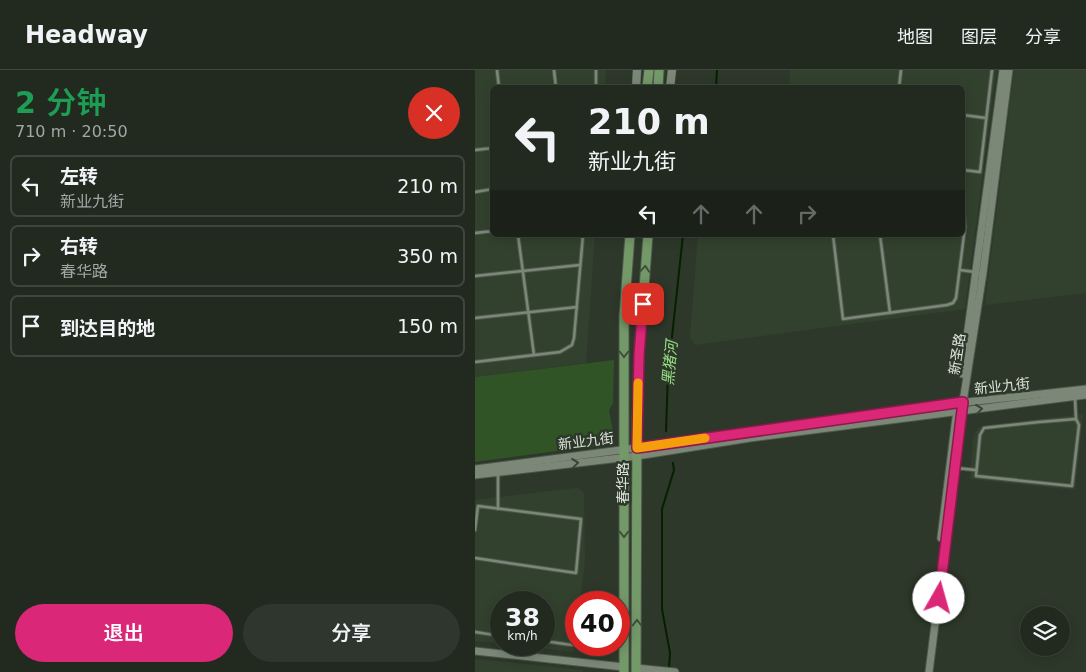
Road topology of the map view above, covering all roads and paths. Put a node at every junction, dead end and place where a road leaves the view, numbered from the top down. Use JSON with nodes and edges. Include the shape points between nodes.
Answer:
{"nodes":[{"id":1,"x":497,"y":70,"type":"edge"},
{"id":2,"x":554,"y":70,"type":"edge"},
{"id":3,"x":596,"y":70,"type":"edge"},
{"id":4,"x":637,"y":70,"type":"edge"},
{"id":5,"x":649,"y":70,"type":"edge"},
{"id":6,"x":659,"y":70,"type":"edge"},
{"id":7,"x":672,"y":70,"type":"edge"},
{"id":8,"x":901,"y":70,"type":"edge"},
{"id":9,"x":992,"y":70,"type":"edge"},
{"id":10,"x":1003,"y":70,"type":"edge"},
{"id":11,"x":1009,"y":70,"type":"edge"},
{"id":12,"x":499,"y":85,"type":"edge"},
{"id":13,"x":556,"y":85,"type":"edge"},
{"id":14,"x":596,"y":85,"type":"edge"},
{"id":15,"x":636,"y":85,"type":"edge"},
{"id":16,"x":647,"y":85,"type":"edge"},
{"id":17,"x":658,"y":85,"type":"edge"},
{"id":18,"x":670,"y":85,"type":"edge"},
{"id":19,"x":899,"y":85,"type":"edge"},
{"id":20,"x":965,"y":115,"type":"edge"},
{"id":21,"x":986,"y":118,"type":"junction"},
{"id":22,"x":490,"y":148,"type":"edge"},
{"id":23,"x":475,"y":150,"type":"edge"},
{"id":24,"x":965,"y":170,"type":"edge"},
{"id":25,"x":980,"y":172,"type":"junction"},
{"id":26,"x":993,"y":174,"type":"junction"},
{"id":27,"x":490,"y":190,"type":"edge"},
{"id":28,"x":475,"y":192,"type":"edge"},
{"id":29,"x":490,"y":231,"type":"edge"},
{"id":30,"x":475,"y":233,"type":"edge"},
{"id":31,"x":518,"y":237,"type":"edge"},
{"id":32,"x":583,"y":237,"type":"edge"},
{"id":33,"x":630,"y":237,"type":"edge"},
{"id":34,"x":648,"y":237,"type":"edge"},
{"id":35,"x":833,"y":237,"type":"edge"},
{"id":36,"x":880,"y":237,"type":"edge"},
{"id":37,"x":964,"y":237,"type":"edge"},
{"id":38,"x":581,"y":265,"type":"junction"},
{"id":39,"x":523,"y":270,"type":"junction"},
{"id":40,"x":960,"y":270,"type":"junction"},
{"id":41,"x":980,"y":273,"type":"junction"},
{"id":42,"x":475,"y":276,"type":"edge"},
{"id":43,"x":577,"y":307,"type":"junction"},
{"id":44,"x":528,"y":311,"type":"junction"},
{"id":45,"x":890,"y":313,"type":"junction"},
{"id":46,"x":475,"y":318,"type":"edge"},
{"id":47,"x":533,"y":355,"type":"junction"},
{"id":48,"x":475,"y":362,"type":"edge"},
{"id":49,"x":1086,"y":389,"type":"edge"},
{"id":50,"x":1075,"y":394,"type":"junction"},
{"id":51,"x":1086,"y":395,"type":"edge"},
{"id":52,"x":960,"y":402,"type":"junction"},
{"id":53,"x":959,"y":411,"type":"junction"},
{"id":54,"x":1076,"y":419,"type":"junction"},
{"id":55,"x":637,"y":452,"type":"junction"},
{"id":56,"x":624,"y":453,"type":"junction"},
{"id":57,"x":497,"y":468,"type":"junction"},
{"id":58,"x":953,"y":468,"type":"junction"},
{"id":59,"x":475,"y":469,"type":"edge"},
{"id":60,"x":977,"y":470,"type":"junction"},
{"id":61,"x":475,"y":475,"type":"edge"},
{"id":62,"x":498,"y":508,"type":"junction"},
{"id":63,"x":475,"y":530,"type":"edge"},
{"id":64,"x":475,"y":558,"type":"edge"},
{"id":65,"x":475,"y":632,"type":"edge"},
{"id":66,"x":490,"y":634,"type":"edge"},
{"id":67,"x":475,"y":651,"type":"edge"},
{"id":68,"x":624,"y":670,"type":"edge"},
{"id":69,"x":636,"y":670,"type":"edge"},
{"id":70,"x":674,"y":672,"type":"edge"},
{"id":71,"x":925,"y":672,"type":"edge"},
{"id":72,"x":929,"y":672,"type":"edge"}],
"edges":[{"from":1,"to":12,"type":"lane"},
{"from":2,"to":13,"type":"lane"},
{"from":3,"to":14,"type":"lane"},
{"from":4,"to":15,"type":"main road"},
{"from":5,"to":16,"type":"main road"},
{"from":6,"to":17,"type":"main road"},
{"from":7,"to":18,"type":"main road"},
{"from":8,"to":19,"type":"lane"},
{"from":9,"to":21,"type":"lane"},
{"from":10,"to":26,"type":"street","name":"新圣路"},
{"from":11,"to":26,"type":"street","name":"新圣路"},
{"from":20,"to":21,"type":"lane"},
{"from":21,"to":25,"type":"lane"},
{"from":22,"to":23,"type":"lane"},
{"from":24,"to":25,"type":"lane"},
{"from":25,"to":26,"type":"lane"},
{"from":26,"to":41,"type":"street","name":"新圣路"},
{"from":27,"to":28,"type":"lane"},
{"from":29,"to":30,"type":"lane"},
{"from":31,"to":39,"type":"lane"},
{"from":32,"to":38,"type":"lane"},
{"from":33,"to":56,"type":"main road","name":"春华路","one_way":true,"via":[[624,316]]},
{"from":55,"to":34,"type":"main road","name":"春华路","one_way":true,"via":[[639,355]]},
{"from":35,"to":45,"type":"lane","via":[[843,319]]},
{"from":36,"to":45,"type":"lane"},
{"from":37,"to":40,"type":"lane"},
{"from":38,"to":39,"type":"lane"},
{"from":38,"to":43,"type":"lane"},
{"from":39,"to":42,"type":"lane"},
{"from":39,"to":44,"type":"lane"},
{"from":40,"to":41,"type":"lane"},
{"from":40,"to":45,"type":"lane","via":[[953,303]]},
{"from":41,"to":52,"type":"street","name":"新圣路"},
{"from":43,"to":44,"type":"lane"},
{"from":43,"to":47,"type":"lane","via":[[571,345],[560,352]]},
{"from":44,"to":46,"type":"lane"},
{"from":44,"to":47,"type":"lane"},
{"from":47,"to":48,"type":"lane"},
{"from":49,"to":50,"type":"street","name":"新业九街"},
{"from":50,"to":51,"type":"street","name":"新业九街"},
{"from":50,"to":52,"type":"street","name":"新业九街"},
{"from":53,"to":50,"type":"street","name":"新业九街","one_way":true},
{"from":50,"to":54,"type":"lane"},
{"from":52,"to":53,"type":"street","name":"新圣路"},
{"from":52,"to":55,"type":"street","name":"新业九街"},
{"from":53,"to":55,"type":"street","name":"新业九街"},
{"from":53,"to":58,"type":"street","name":"新圣路"},
{"from":54,"to":60,"type":"lane","via":[[984,428],[980,435]]},
{"from":54,"to":60,"type":"lane","via":[[1079,425],[1071,486],[976,476]]},
{"from":55,"to":56,"type":"street","name":"新业九街"},
{"from":69,"to":55,"type":"main road","name":"春华路","one_way":true},
{"from":56,"to":57,"type":"street","name":"新业九街"},
{"from":56,"to":68,"type":"main road","name":"春华路","one_way":true},
{"from":57,"to":59,"type":"street","name":"新业九街"},
{"from":57,"to":61,"type":"street","name":"新业九街"},
{"from":57,"to":62,"type":"lane"},
{"from":58,"to":60,"type":"lane"},
{"from":58,"to":71,"type":"street","name":"新圣路"},
{"from":58,"to":72,"type":"street","name":"新圣路"},
{"from":62,"to":63,"type":"lane","via":[[478,506]]},
{"from":62,"to":64,"type":"lane","via":[[581,519],[577,573]]},
{"from":65,"to":66,"type":"lane"},
{"from":67,"to":68,"type":"street"},
{"from":69,"to":70,"type":"street"}]}
